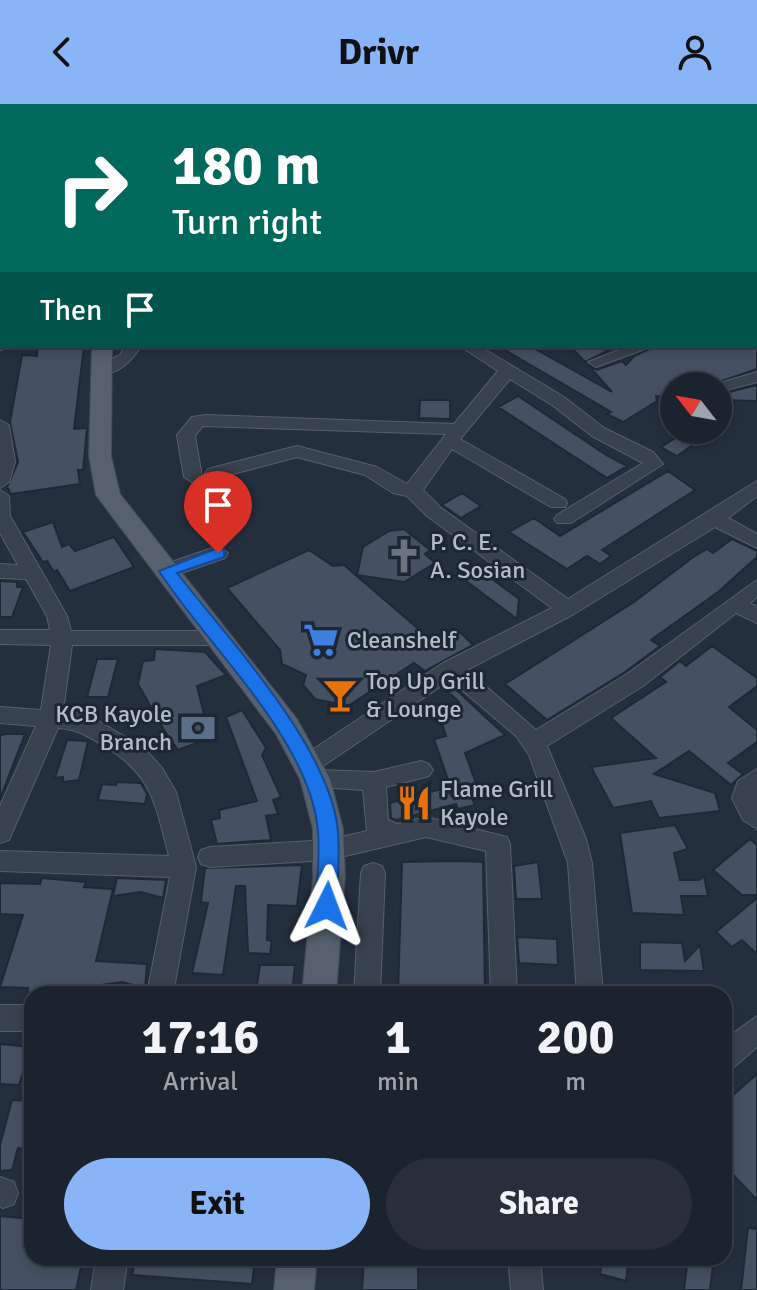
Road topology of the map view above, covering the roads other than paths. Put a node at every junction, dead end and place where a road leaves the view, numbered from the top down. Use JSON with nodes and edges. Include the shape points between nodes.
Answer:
{"nodes":[{"id":1,"x":132,"y":348,"type":"edge"},
{"id":2,"x":471,"y":348,"type":"edge"},
{"id":3,"x":639,"y":348,"type":"edge"},
{"id":4,"x":103,"y":358,"type":"edge"},
{"id":5,"x":596,"y":362,"type":"dead end"},
{"id":6,"x":507,"y":371,"type":"junction"},
{"id":7,"x":757,"y":377,"type":"edge"},
{"id":8,"x":732,"y":383,"type":"edge"},
{"id":9,"x":0,"y":425,"type":"edge"},
{"id":10,"x":454,"y":435,"type":"junction"},
{"id":11,"x":214,"y":473,"type":"dead end"},
{"id":12,"x":193,"y":477,"type":"dead end"},
{"id":13,"x":0,"y":482,"type":"edge"},
{"id":14,"x":757,"y":487,"type":"edge"},
{"id":15,"x":413,"y":491,"type":"junction"},
{"id":16,"x":0,"y":498,"type":"edge"},
{"id":17,"x":715,"y":519,"type":"junction"},
{"id":18,"x":757,"y":542,"type":"edge"},
{"id":19,"x":213,"y":561,"type":"dead end"},
{"id":20,"x":0,"y":571,"type":"edge"},
{"id":21,"x":34,"y":573,"type":"junction"},
{"id":22,"x":171,"y":576,"type":"junction"},
{"id":23,"x":757,"y":587,"type":"edge"},
{"id":24,"x":735,"y":603,"type":"junction"},
{"id":25,"x":567,"y":609,"type":"junction"},
{"id":26,"x":757,"y":616,"type":"edge"},
{"id":27,"x":0,"y":637,"type":"edge"},
{"id":28,"x":63,"y":638,"type":"junction"},
{"id":29,"x":220,"y":638,"type":"junction"},
{"id":30,"x":451,"y":669,"type":"junction"},
{"id":31,"x":0,"y":715,"type":"edge"},
{"id":32,"x":51,"y":717,"type":"junction"},
{"id":33,"x":535,"y":742,"type":"junction"},
{"id":34,"x":421,"y":770,"type":"dead end"},
{"id":35,"x":311,"y":772,"type":"junction"},
{"id":36,"x":757,"y":778,"type":"edge"},
{"id":37,"x":374,"y":781,"type":"junction"},
{"id":38,"x":757,"y":819,"type":"edge"},
{"id":39,"x":0,"y":833,"type":"edge"},
{"id":40,"x":393,"y":833,"type":"junction"},
{"id":41,"x":328,"y":850,"type":"junction"},
{"id":42,"x":210,"y":857,"type":"dead end"},
{"id":43,"x":0,"y":861,"type":"edge"},
{"id":44,"x":184,"y":867,"type":"junction"},
{"id":45,"x":373,"y":873,"type":"dead end"},
{"id":46,"x":162,"y":986,"type":"edge"},
{"id":47,"x":320,"y":986,"type":"edge"},
{"id":48,"x":367,"y":986,"type":"edge"},
{"id":49,"x":504,"y":986,"type":"edge"},
{"id":50,"x":589,"y":986,"type":"edge"},
{"id":51,"x":0,"y":1018,"type":"edge"},
{"id":52,"x":24,"y":1018,"type":"edge"},
{"id":53,"x":757,"y":1029,"type":"edge"},
{"id":54,"x":732,"y":1051,"type":"edge"},
{"id":55,"x":111,"y":1266,"type":"edge"},
{"id":56,"x":296,"y":1266,"type":"edge"},
{"id":57,"x":525,"y":1266,"type":"edge"},
{"id":58,"x":107,"y":1290,"type":"edge"},
{"id":59,"x":294,"y":1290,"type":"edge"},
{"id":60,"x":527,"y":1290,"type":"edge"}],
"edges":[{"from":1,"to":4,"type":"street","via":[[126,358]]},
{"from":2,"to":6,"type":"street"},
{"from":3,"to":5,"type":"street"},
{"from":4,"to":22,"type":"main road","via":[[103,479],[124,518]]},
{"from":6,"to":10,"type":"street"},
{"from":6,"to":10,"type":"street","via":[[654,464],[561,511]]},
{"from":7,"to":8,"type":"street"},
{"from":9,"to":13,"type":"street","via":[[6,462]]},
{"from":10,"to":12,"type":"street","via":[[198,421],[186,435]]},
{"from":10,"to":15,"type":"street"},
{"from":11,"to":15,"type":"street","via":[[297,451],[371,471]]},
{"from":14,"to":17,"type":"street"},
{"from":15,"to":25,"type":"street"},
{"from":16,"to":21,"type":"street","via":[[0,516]]},
{"from":17,"to":18,"type":"street"},
{"from":17,"to":25,"type":"street"},
{"from":19,"to":22,"type":"street"},
{"from":20,"to":21,"type":"street"},
{"from":21,"to":28,"type":"street"},
{"from":22,"to":29,"type":"main road"},
{"from":23,"to":24,"type":"street"},
{"from":24,"to":26,"type":"street"},
{"from":24,"to":33,"type":"street","via":[[635,680]]},
{"from":25,"to":30,"type":"street"},
{"from":27,"to":28,"type":"street"},
{"from":28,"to":29,"type":"street"},
{"from":28,"to":32,"type":"street"},
{"from":29,"to":35,"type":"main road","via":[[287,727]]},
{"from":30,"to":33,"type":"street"},
{"from":30,"to":35,"type":"street"},
{"from":31,"to":32,"type":"street"},
{"from":32,"to":39,"type":"street"},
{"from":32,"to":44,"type":"street","via":[[80,721],[107,734],[154,774]]},
{"from":33,"to":50,"type":"street","via":[[580,863]]},
{"from":34,"to":37,"type":"street"},
{"from":35,"to":37,"type":"street"},
{"from":35,"to":41,"type":"main road","via":[[328,829]]},
{"from":36,"to":38,"type":"street","via":[[747,785],[743,803]]},
{"from":37,"to":40,"type":"street","via":[[376,825]]},
{"from":40,"to":41,"type":"street"},
{"from":40,"to":49,"type":"street","via":[[426,827],[498,844]]},
{"from":41,"to":42,"type":"street"},
{"from":41,"to":47,"type":"main road"},
{"from":43,"to":44,"type":"street"},
{"from":44,"to":46,"type":"street"},
{"from":45,"to":48,"type":"street"},
{"from":51,"to":52,"type":"street"},
{"from":53,"to":54,"type":"street"},
{"from":55,"to":58,"type":"street"},
{"from":56,"to":59,"type":"main road"},
{"from":57,"to":60,"type":"street"}]}
